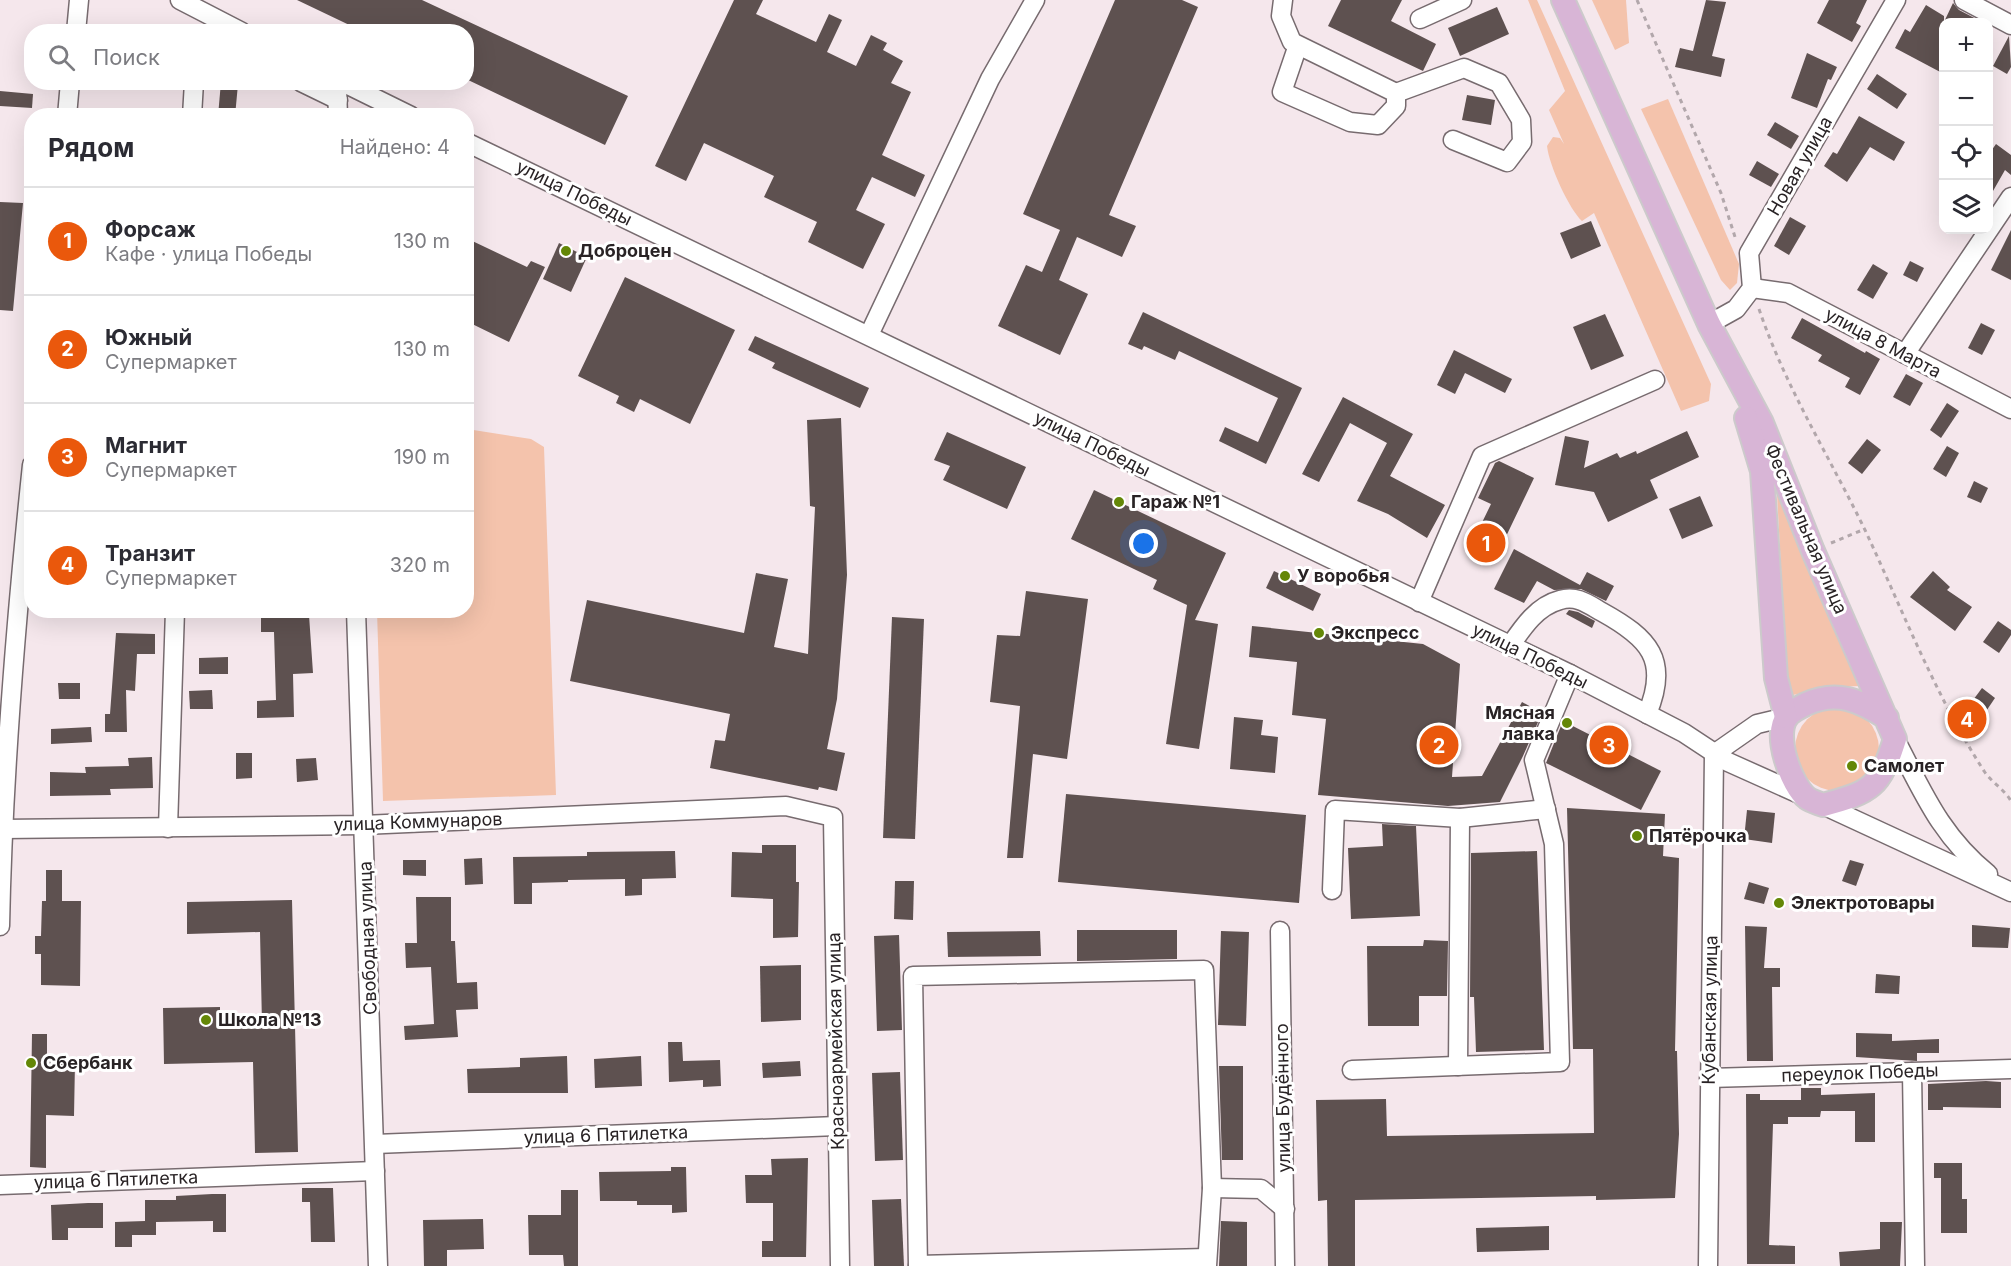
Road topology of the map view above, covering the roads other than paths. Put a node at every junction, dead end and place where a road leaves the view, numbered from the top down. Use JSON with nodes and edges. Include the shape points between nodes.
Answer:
{"nodes":[{"id":1,"x":79,"y":0,"type":"edge"},
{"id":2,"x":180,"y":0,"type":"edge"},
{"id":3,"x":1035,"y":0,"type":"edge"},
{"id":4,"x":1283,"y":0,"type":"edge"},
{"id":5,"x":1462,"y":0,"type":"edge"},
{"id":6,"x":1563,"y":0,"type":"edge"},
{"id":7,"x":1896,"y":0,"type":"edge"},
{"id":8,"x":1964,"y":0,"type":"edge"},
{"id":9,"x":1420,"y":19,"type":"dead end"},
{"id":10,"x":76,"y":24,"type":"edge"},
{"id":11,"x":226,"y":24,"type":"edge"},
{"id":12,"x":2011,"y":25,"type":"edge"},
{"id":13,"x":1298,"y":45,"type":"junction"},
{"id":14,"x":69,"y":90,"type":"edge"},
{"id":15,"x":193,"y":90,"type":"edge"},
{"id":16,"x":324,"y":90,"type":"edge"},
{"id":17,"x":1396,"y":93,"type":"junction"},
{"id":18,"x":339,"y":95,"type":"edge"},
{"id":19,"x":68,"y":108,"type":"edge"},
{"id":20,"x":192,"y":108,"type":"edge"},
{"id":21,"x":384,"y":108,"type":"edge"},
{"id":22,"x":1453,"y":140,"type":"dead end"},
{"id":23,"x":474,"y":146,"type":"edge"},
{"id":24,"x":2011,"y":197,"type":"edge"},
{"id":25,"x":1752,"y":288,"type":"junction"},
{"id":26,"x":1714,"y":334,"type":"junction"},
{"id":27,"x":869,"y":335,"type":"junction"},
{"id":28,"x":1905,"y":354,"type":"junction"},
{"id":29,"x":1655,"y":380,"type":"dead end"},
{"id":30,"x":2011,"y":409,"type":"edge"},
{"id":31,"x":24,"y":543,"type":"edge"},
{"id":32,"x":1419,"y":602,"type":"junction"},
{"id":33,"x":175,"y":618,"type":"edge"},
{"id":34,"x":356,"y":618,"type":"edge"},
{"id":35,"x":1510,"y":646,"type":"junction"},
{"id":36,"x":1570,"y":674,"type":"junction"},
{"id":37,"x":1776,"y":678,"type":"junction"},
{"id":38,"x":1647,"y":714,"type":"junction"},
{"id":39,"x":1786,"y":717,"type":"junction"},
{"id":40,"x":1887,"y":718,"type":"junction"},
{"id":41,"x":1758,"y":724,"type":"junction"},
{"id":42,"x":1896,"y":739,"type":"junction"},
{"id":43,"x":1714,"y":754,"type":"junction"},
{"id":44,"x":1815,"y":801,"type":"junction"},
{"id":45,"x":1546,"y":809,"type":"junction"},
{"id":46,"x":833,"y":817,"type":"joint"},
{"id":47,"x":1460,"y":818,"type":"junction"},
{"id":48,"x":363,"y":825,"type":"junction"},
{"id":49,"x":168,"y":828,"type":"junction"},
{"id":50,"x":2,"y":829,"type":"junction"},
{"id":51,"x":1332,"y":890,"type":"dead end"},
{"id":52,"x":2011,"y":892,"type":"edge"},
{"id":53,"x":0,"y":926,"type":"edge"},
{"id":54,"x":1280,"y":930,"type":"dead end"},
{"id":55,"x":1458,"y":1066,"type":"junction"},
{"id":56,"x":2011,"y":1069,"type":"edge"},
{"id":57,"x":1353,"y":1070,"type":"dead end"},
{"id":58,"x":1912,"y":1072,"type":"junction"},
{"id":59,"x":1709,"y":1078,"type":"junction"},
{"id":60,"x":837,"y":1126,"type":"junction"},
{"id":61,"x":375,"y":1144,"type":"junction"},
{"id":62,"x":375,"y":1171,"type":"junction"},
{"id":63,"x":0,"y":1185,"type":"edge"},
{"id":64,"x":1212,"y":1188,"type":"junction"},
{"id":65,"x":1285,"y":1209,"type":"junction"},
{"id":66,"x":1207,"y":1262,"type":"edge"},
{"id":67,"x":918,"y":1265,"type":"edge"},
{"id":68,"x":378,"y":1266,"type":"edge"},
{"id":69,"x":840,"y":1266,"type":"edge"},
{"id":70,"x":1286,"y":1266,"type":"edge"},
{"id":71,"x":1708,"y":1266,"type":"edge"},
{"id":72,"x":1915,"y":1266,"type":"edge"}],
"edges":[{"from":1,"to":10,"type":"street"},
{"from":2,"to":11,"type":"street"},
{"from":3,"to":27,"type":"street","via":[[990,79]]},
{"from":4,"to":13,"type":"street","via":[[1281,16],[1292,42]]},
{"from":5,"to":9,"type":"street"},
{"from":6,"to":26,"type":"main road","name":"Фестивальная улица"},
{"from":7,"to":25,"type":"street","name":"Новая улица","via":[[1749,253]]},
{"from":8,"to":12,"type":"street"},
{"from":13,"to":17,"type":"street"},
{"from":13,"to":17,"type":"street","via":[[1282,93],[1350,123],[1378,124],[1396,106]]},
{"from":14,"to":19,"type":"street"},
{"from":15,"to":20,"type":"street"},
{"from":16,"to":18,"type":"street"},
{"from":17,"to":22,"type":"street","via":[[1464,68],[1499,83],[1521,120],[1522,142],[1508,162]]},
{"from":18,"to":21,"type":"street"},
{"from":23,"to":27,"type":"street","name":"улица Победы"},
{"from":24,"to":28,"type":"street"},
{"from":25,"to":26,"type":"street"},
{"from":25,"to":28,"type":"street","name":"улица 8 Марта","via":[[1788,293]]},
{"from":26,"to":37,"type":"main road","name":"Фестивальная улица","via":[[1743,406],[1762,471]]},
{"from":26,"to":40,"type":"main road","name":"Фестивальная улица","via":[[1762,423]]},
{"from":27,"to":32,"type":"street","name":"улица Победы"},
{"from":28,"to":30,"type":"street","name":"улица 8 Марта"},
{"from":29,"to":32,"type":"street","via":[[1482,456]]},
{"from":31,"to":50,"type":"street"},
{"from":32,"to":35,"type":"street","name":"улица Победы"},
{"from":33,"to":49,"type":"street"},
{"from":34,"to":48,"type":"street","name":"Свободная улица"},
{"from":35,"to":36,"type":"street","name":"улица Победы"},
{"from":35,"to":38,"type":"street","via":[[1527,620],[1558,600],[1577,597],[1633,629],[1652,652],[1655,696]]},
{"from":36,"to":38,"type":"street","name":"улица Победы"},
{"from":36,"to":45,"type":"street","via":[[1534,760]]},
{"from":37,"to":39,"type":"main road","name":"Фестивальная улица"},
{"from":37,"to":41,"type":"street","via":[[1770,705]]},
{"from":38,"to":43,"type":"street","name":"улица Победы"},
{"from":39,"to":40,"type":"main road","via":[[1822,697],[1841,696],[1864,703]]},
{"from":39,"to":41,"type":"street"},
{"from":39,"to":44,"type":"main road","via":[[1783,754],[1792,776]]},
{"from":40,"to":42,"type":"main road"},
{"from":41,"to":43,"type":"street"},
{"from":42,"to":44,"type":"main road","via":[[1881,778],[1865,792]]},
{"from":42,"to":52,"type":"street","name":"улица Победы","via":[[1947,834],[1968,858]]},
{"from":43,"to":44,"type":"street","name":"улица Победы"},
{"from":43,"to":59,"type":"street","name":"Кубанская улица"},
{"from":44,"to":52,"type":"street","name":"улица Победы"},
{"from":45,"to":47,"type":"street"},
{"from":45,"to":55,"type":"street","via":[[1554,844],[1560,1062]]},
{"from":46,"to":48,"type":"street","name":"улица Коммунаров","via":[[786,806]]},
{"from":46,"to":60,"type":"street","name":"Красноармейская улица"},
{"from":47,"to":51,"type":"street","via":[[1335,810]]},
{"from":47,"to":55,"type":"street"},
{"from":48,"to":49,"type":"street","name":"улица Коммунаров"},
{"from":48,"to":61,"type":"street","name":"Свободная улица"},
{"from":49,"to":50,"type":"street","name":"улица Коммунаров"},
{"from":50,"to":53,"type":"street"},
{"from":54,"to":65,"type":"street","name":"улица Будённого"},
{"from":55,"to":57,"type":"street"},
{"from":56,"to":58,"type":"street","name":"переулок Победы"},
{"from":58,"to":59,"type":"street","name":"переулок Победы"},
{"from":58,"to":72,"type":"street"},
{"from":59,"to":71,"type":"street","name":"Кубанская улица"},
{"from":60,"to":61,"type":"street","name":"улица 6 Пятилетка"},
{"from":60,"to":69,"type":"street","name":"Красноармейская улица"},
{"from":61,"to":62,"type":"street","name":"Свободная улица"},
{"from":62,"to":63,"type":"street","name":"улица 6 Пятилетка"},
{"from":62,"to":68,"type":"street","name":"Свободная улица"},
{"from":64,"to":65,"type":"street","via":[[1261,1189]]},
{"from":64,"to":66,"type":"street"},
{"from":64,"to":67,"type":"street","via":[[1204,970],[913,976]]},
{"from":65,"to":70,"type":"street","name":"улица Будённого"},
{"from":66,"to":67,"type":"street"}]}
